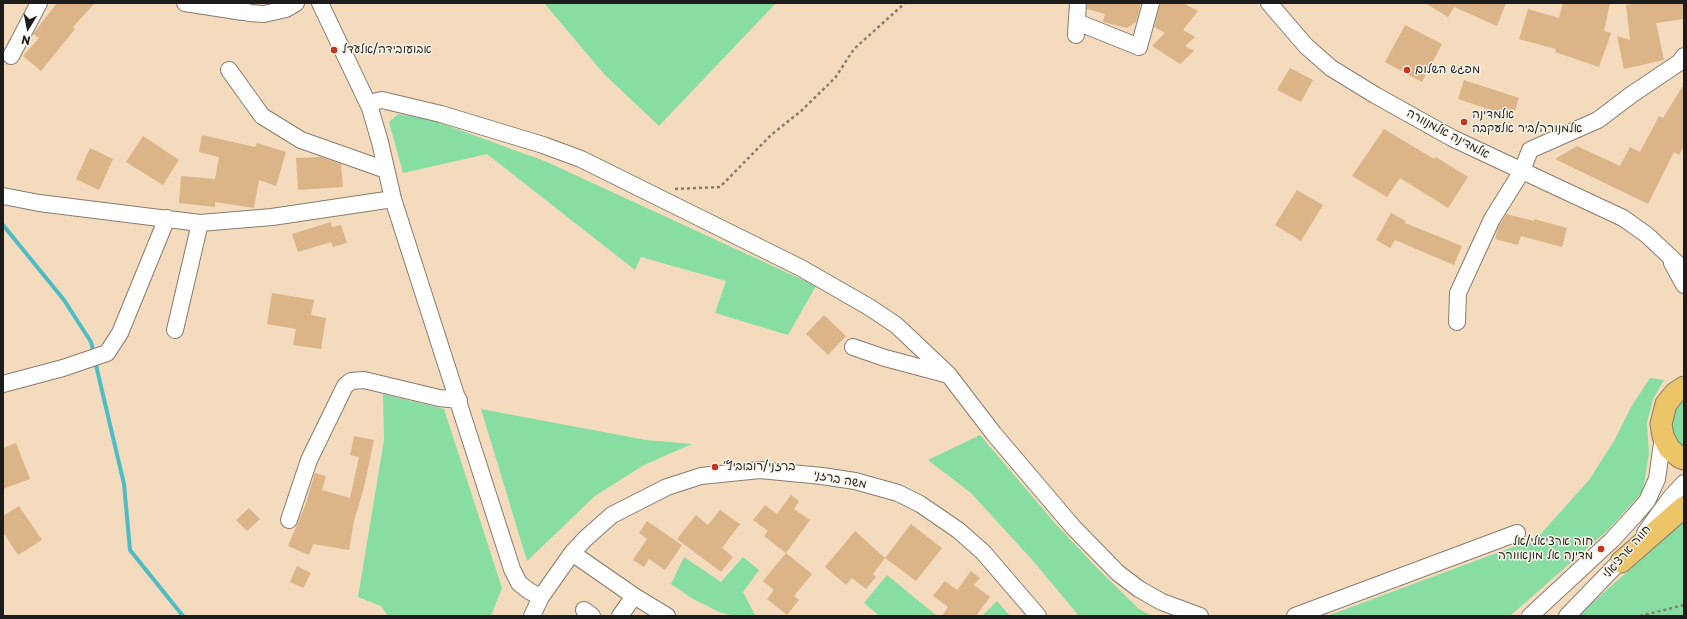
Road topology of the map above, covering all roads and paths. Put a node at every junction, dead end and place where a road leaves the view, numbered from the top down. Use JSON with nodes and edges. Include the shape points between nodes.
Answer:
{"nodes":[{"id":1,"x":40,"y":3,"type":"edge"},
{"id":2,"x":185,"y":3,"type":"edge"},
{"id":3,"x":231,"y":3,"type":"edge"},
{"id":4,"x":296,"y":3,"type":"edge"},
{"id":5,"x":320,"y":3,"type":"edge"},
{"id":6,"x":906,"y":3,"type":"edge"},
{"id":7,"x":1078,"y":3,"type":"edge"},
{"id":8,"x":1151,"y":3,"type":"edge"},
{"id":9,"x":1269,"y":3,"type":"edge"},
{"id":10,"x":249,"y":13,"type":"junction"},
{"id":11,"x":11,"y":56,"type":"dead end"},
{"id":12,"x":1684,"y":56,"type":"edge"},
{"id":13,"x":229,"y":70,"type":"dead end"},
{"id":14,"x":368,"y":103,"type":"junction"},
{"id":15,"x":386,"y":170,"type":"junction"},
{"id":16,"x":1522,"y":171,"type":"junction"},
{"id":17,"x":652,"y":194,"type":"junction"},
{"id":18,"x":3,"y":196,"type":"edge"},
{"id":19,"x":393,"y":199,"type":"junction"},
{"id":20,"x":167,"y":218,"type":"junction"},
{"id":21,"x":200,"y":223,"type":"junction"},
{"id":22,"x":1647,"y":235,"type":"junction"},
{"id":23,"x":1684,"y":270,"type":"edge"},
{"id":24,"x":1684,"y":285,"type":"edge"},
{"id":25,"x":1457,"y":322,"type":"dead end"},
{"id":26,"x":175,"y":330,"type":"dead end"},
{"id":27,"x":853,"y":347,"type":"dead end"},
{"id":28,"x":948,"y":374,"type":"junction"},
{"id":29,"x":3,"y":384,"type":"edge"},
{"id":30,"x":1683,"y":386,"type":"edge"},
{"id":31,"x":459,"y":400,"type":"junction"},
{"id":32,"x":1663,"y":436,"type":"junction"},
{"id":33,"x":1684,"y":459,"type":"edge"},
{"id":34,"x":1684,"y":483,"type":"edge"},
{"id":35,"x":1684,"y":507,"type":"edge"},
{"id":36,"x":289,"y":520,"type":"dead end"},
{"id":37,"x":1517,"y":532,"type":"dead end"},
{"id":38,"x":572,"y":553,"type":"junction"},
{"id":39,"x":1621,"y":562,"type":"junction"},
{"id":40,"x":634,"y":596,"type":"junction"},
{"id":41,"x":541,"y":598,"type":"junction"},
{"id":42,"x":1684,"y":605,"type":"edge"},
{"id":43,"x":532,"y":616,"type":"edge"},
{"id":44,"x":620,"y":616,"type":"edge"},
{"id":45,"x":667,"y":616,"type":"edge"},
{"id":46,"x":1038,"y":616,"type":"edge"},
{"id":47,"x":1200,"y":616,"type":"edge"},
{"id":48,"x":1295,"y":616,"type":"edge"},
{"id":49,"x":1530,"y":616,"type":"edge"},
{"id":50,"x":1567,"y":616,"type":"edge"},
{"id":51,"x":1640,"y":616,"type":"edge"}],
"edges":[{"from":1,"to":11,"type":"street"},
{"from":2,"to":10,"type":"street"},
{"from":3,"to":10,"type":"street"},
{"from":4,"to":10,"type":"street","via":[[286,9],[264,14]]},
{"from":5,"to":14,"type":"street"},
{"from":6,"to":17,"type":"path","via":[[854,49],[835,78],[802,111],[771,134],[720,187],[661,189]]},
{"from":7,"to":8,"type":"street","via":[[1077,28],[1139,47]]},
{"from":9,"to":16,"type":"street","name":"אלמדינה אלמנוורה","via":[[1306,46],[1331,68],[1452,138]]},
{"from":12,"to":16,"type":"street","via":[[1680,62],[1598,120],[1530,150]]},
{"from":13,"to":15,"type":"street","via":[[262,116],[301,140]]},
{"from":14,"to":15,"type":"street"},
{"from":14,"to":17,"type":"street","via":[[382,100],[398,103],[543,145],[581,159]]},
{"from":15,"to":19,"type":"street"},
{"from":16,"to":22,"type":"street","name":"אלמדינה אלמנוורה","via":[[1623,218]]},
{"from":16,"to":25,"type":"street","via":[[1492,219],[1458,293]]},
{"from":17,"to":28,"type":"street","via":[[801,268],[869,307],[896,325]]},
{"from":18,"to":20,"type":"street","via":[[39,203]]},
{"from":19,"to":21,"type":"street","via":[[272,217]]},
{"from":19,"to":31,"type":"street"},
{"from":20,"to":21,"type":"street"},
{"from":20,"to":29,"type":"street","via":[[120,333],[107,353]]},
{"from":21,"to":26,"type":"street"},
{"from":22,"to":23,"type":"street","name":"אלמדינה אלמנוורה"},
{"from":22,"to":24,"type":"street","name":"אלמדינה אלמנוורה","via":[[1671,261]]},
{"from":27,"to":28,"type":"street"},
{"from":28,"to":47,"type":"street","via":[[994,434],[1068,521],[1118,573],[1162,602]]},
{"from":30,"to":32,"type":"main road","via":[[1670,398],[1663,411]]},
{"from":31,"to":36,"type":"street","via":[[439,398],[364,380],[351,381],[345,386],[309,460]]},
{"from":31,"to":41,"type":"street","via":[[512,569],[519,583]]},
{"from":32,"to":33,"type":"main road","via":[[1669,448]]},
{"from":32,"to":49,"type":"street","name":"חווה ארציאלי","via":[[1657,479],[1646,501],[1617,534]]},
{"from":34,"to":39,"type":"street","name":"חווה ארציאלי"},
{"from":35,"to":39,"type":"main road"},
{"from":37,"to":48,"type":"street"},
{"from":38,"to":40,"type":"street"},
{"from":38,"to":41,"type":"street","name":"משה ברזני"},
{"from":38,"to":46,"type":"street","name":"משה ברזני","via":[[612,515],[667,487],[701,476],[760,470],[822,476],[855,481],[898,493],[920,504],[958,530],[982,552]]},
{"from":39,"to":50,"type":"street","name":"חווה ארציאלי"},
{"from":40,"to":44,"type":"street"},
{"from":40,"to":45,"type":"street"},
{"from":41,"to":43,"type":"street","name":"משה ברזני"},
{"from":42,"to":51,"type":"path"}]}
